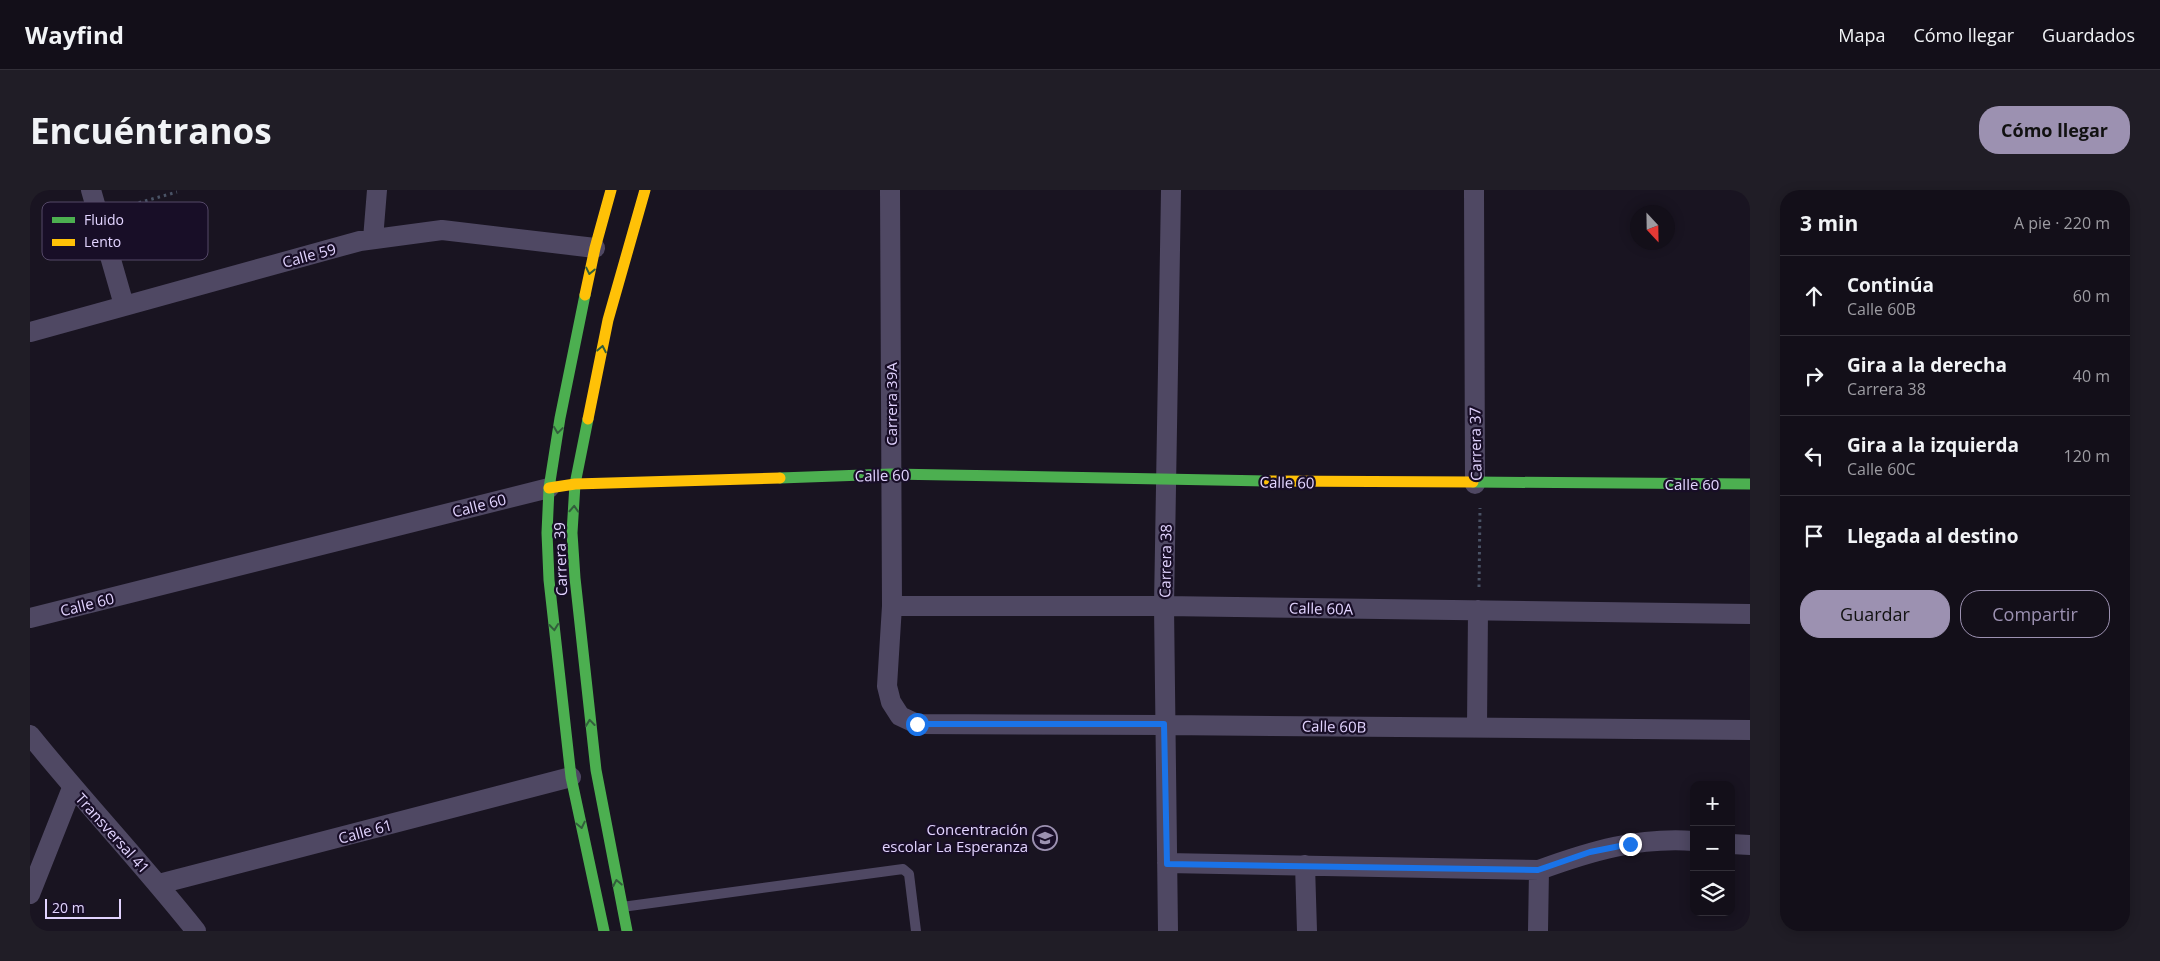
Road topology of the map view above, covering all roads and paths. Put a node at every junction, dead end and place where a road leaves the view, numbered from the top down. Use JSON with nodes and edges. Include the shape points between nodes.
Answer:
{"nodes":[{"id":1,"x":377,"y":190,"type":"edge"},
{"id":2,"x":611,"y":190,"type":"edge"},
{"id":3,"x":645,"y":190,"type":"edge"},
{"id":4,"x":890,"y":190,"type":"edge"},
{"id":5,"x":1171,"y":190,"type":"edge"},
{"id":6,"x":1474,"y":190,"type":"edge"},
{"id":7,"x":177,"y":192,"type":"dead end"},
{"id":8,"x":141,"y":202,"type":"edge"},
{"id":9,"x":372,"y":239,"type":"junction"},
{"id":10,"x":596,"y":248,"type":"junction"},
{"id":11,"x":111,"y":260,"type":"edge"},
{"id":12,"x":124,"y":305,"type":"junction"},
{"id":13,"x":30,"y":332,"type":"edge"},
{"id":14,"x":891,"y":474,"type":"junction"},
{"id":15,"x":1167,"y":480,"type":"junction"},
{"id":16,"x":575,"y":484,"type":"junction"},
{"id":17,"x":1475,"y":484,"type":"junction"},
{"id":18,"x":1750,"y":484,"type":"edge"},
{"id":19,"x":550,"y":488,"type":"junction"},
{"id":20,"x":892,"y":606,"type":"junction"},
{"id":21,"x":1164,"y":606,"type":"junction"},
{"id":22,"x":1478,"y":610,"type":"junction"},
{"id":23,"x":1750,"y":614,"type":"edge"},
{"id":24,"x":30,"y":618,"type":"edge"},
{"id":25,"x":917,"y":724,"type":"joint"},
{"id":26,"x":1164,"y":724,"type":"junction"},
{"id":27,"x":1478,"y":728,"type":"junction"},
{"id":28,"x":1750,"y":730,"type":"edge"},
{"id":29,"x":30,"y":735,"type":"edge"},
{"id":30,"x":571,"y":777,"type":"junction"},
{"id":31,"x":72,"y":788,"type":"junction"},
{"id":32,"x":1690,"y":841,"type":"edge"},
{"id":33,"x":1735,"y":844,"type":"edge"},
{"id":34,"x":1750,"y":845,"type":"edge"},
{"id":35,"x":1167,"y":864,"type":"junction"},
{"id":36,"x":1305,"y":866,"type":"junction"},
{"id":37,"x":1538,"y":870,"type":"junction"},
{"id":38,"x":159,"y":884,"type":"junction"},
{"id":39,"x":30,"y":894,"type":"edge"},
{"id":40,"x":621,"y":907,"type":"junction"},
{"id":41,"x":196,"y":931,"type":"edge"},
{"id":42,"x":604,"y":931,"type":"edge"},
{"id":43,"x":627,"y":931,"type":"edge"},
{"id":44,"x":916,"y":931,"type":"edge"},
{"id":45,"x":1168,"y":931,"type":"edge"},
{"id":46,"x":1307,"y":931,"type":"edge"},
{"id":47,"x":1538,"y":931,"type":"edge"}],
"edges":[{"from":1,"to":9,"type":"street"},
{"from":2,"to":10,"type":"main road","name":"Carrera 39"},
{"from":16,"to":3,"type":"main road","name":"Carrera 39","one_way":true,"via":[[608,320]]},
{"from":4,"to":14,"type":"street","name":"Carrera 39A"},
{"from":5,"to":15,"type":"street","name":"Carrera 38"},
{"from":6,"to":17,"type":"street","name":"Carrera 37"},
{"from":7,"to":8,"type":"path"},
{"from":9,"to":10,"type":"street","name":"Calle 59","via":[[442,230]]},
{"from":9,"to":12,"type":"street","name":"Calle 59"},
{"from":10,"to":19,"type":"main road","name":"Carrera 39","one_way":true,"via":[[560,418]]},
{"from":11,"to":12,"type":"street"},
{"from":12,"to":13,"type":"street","name":"Calle 59"},
{"from":14,"to":15,"type":"main road","name":"Calle 60"},
{"from":14,"to":16,"type":"main road","name":"Calle 60"},
{"from":14,"to":20,"type":"street","name":"Carrera 39A"},
{"from":15,"to":17,"type":"main road","name":"Calle 60"},
{"from":15,"to":21,"type":"street","name":"Carrera 38"},
{"from":16,"to":19,"type":"main road","name":"Calle 60"},
{"from":40,"to":16,"type":"main road","name":"Carrera 39","one_way":true,"via":[[596,770],[574,578]]},
{"from":17,"to":18,"type":"main road","name":"Calle 60"},
{"from":17,"to":22,"type":"path","name":"Carrera 37","via":[[1480,506]]},
{"from":19,"to":24,"type":"street","name":"Calle 60"},
{"from":19,"to":30,"type":"main road","name":"Carrera 39","one_way":true,"via":[[547,533],[549,580]]},
{"from":20,"to":21,"type":"street","name":"Calle 60A"},
{"from":20,"to":25,"type":"street","name":"Carrera 39A","via":[[886,686],[900,716]]},
{"from":21,"to":22,"type":"street","name":"Calle 60A"},
{"from":21,"to":26,"type":"street","name":"Carrera 38"},
{"from":22,"to":23,"type":"street","name":"Calle 60A"},
{"from":22,"to":27,"type":"street"},
{"from":25,"to":26,"type":"street","name":"Calle 60B"},
{"from":26,"to":27,"type":"street","name":"Calle 60B"},
{"from":26,"to":35,"type":"street","name":"Carrera 38"},
{"from":27,"to":28,"type":"street","name":"Calle 60B"},
{"from":29,"to":31,"type":"street","name":"Transversal 41"},
{"from":30,"to":38,"type":"street","name":"Calle 61"},
{"from":30,"to":42,"type":"main road","name":"Carrera 39","one_way":true},
{"from":31,"to":38,"type":"street","name":"Transversal 41"},
{"from":31,"to":39,"type":"street"},
{"from":32,"to":37,"type":"street","via":[[1630,844],[1590,852]]},
{"from":33,"to":34,"type":"street"},
{"from":35,"to":36,"type":"street"},
{"from":35,"to":45,"type":"street","name":"Carrera 38"},
{"from":36,"to":37,"type":"street"},
{"from":36,"to":46,"type":"street"},
{"from":37,"to":47,"type":"street"},
{"from":38,"to":41,"type":"street","name":"Transversal 41"},
{"from":40,"to":43,"type":"main road","name":"Carrera 39"},
{"from":40,"to":44,"type":"lane","via":[[903,869],[909,874]]}]}
